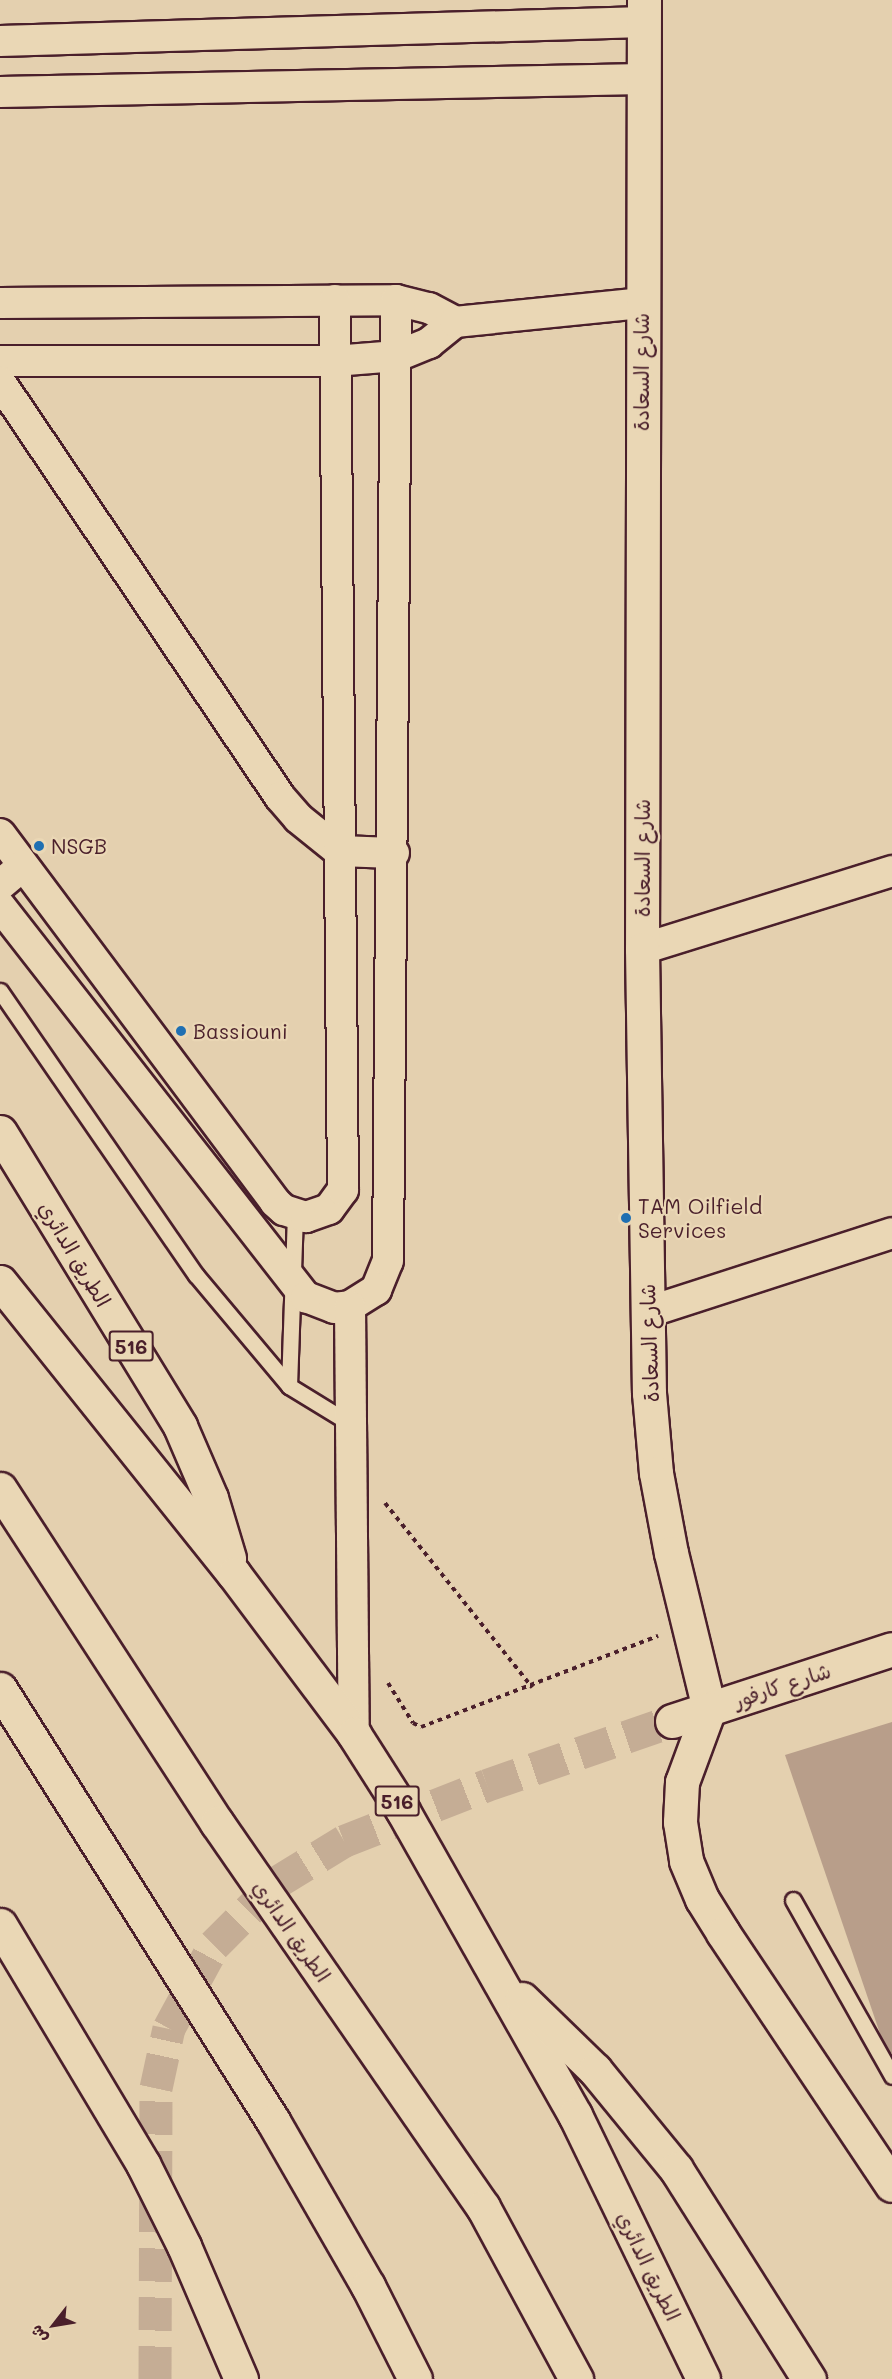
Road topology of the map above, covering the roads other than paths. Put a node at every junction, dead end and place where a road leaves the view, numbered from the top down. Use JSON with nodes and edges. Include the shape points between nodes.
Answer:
{"nodes":[{"id":1,"x":644,"y":11,"type":"edge"},
{"id":2,"x":0,"y":41,"type":"edge"},
{"id":3,"x":643,"y":79,"type":"junction"},
{"id":4,"x":0,"y":92,"type":"edge"},
{"id":5,"x":335,"y":300,"type":"junction"},
{"id":6,"x":396,"y":300,"type":"junction"},
{"id":7,"x":0,"y":303,"type":"edge"},
{"id":8,"x":641,"y":303,"type":"junction"},
{"id":9,"x":455,"y":322,"type":"junction"},
{"id":10,"x":397,"y":356,"type":"junction"},
{"id":11,"x":0,"y":361,"type":"edge"},
{"id":12,"x":334,"y":361,"type":"junction"},
{"id":13,"x":0,"y":382,"type":"edge"},
{"id":14,"x":0,"y":834,"type":"edge"},
{"id":15,"x":339,"y":851,"type":"junction"},
{"id":16,"x":394,"y":853,"type":"junction"},
{"id":17,"x":23,"y":866,"type":"junction"},
{"id":18,"x":892,"y":871,"type":"edge"},
{"id":19,"x":0,"y":885,"type":"edge"},
{"id":20,"x":0,"y":906,"type":"edge"},
{"id":21,"x":642,"y":950,"type":"junction"},
{"id":22,"x":0,"y":991,"type":"edge"},
{"id":23,"x":0,"y":1132,"type":"edge"},
{"id":24,"x":295,"y":1215,"type":"junction"},
{"id":25,"x":892,"y":1233,"type":"edge"},
{"id":26,"x":0,"y":1282,"type":"edge"},
{"id":27,"x":295,"y":1285,"type":"junction"},
{"id":28,"x":350,"y":1306,"type":"junction"},
{"id":29,"x":648,"y":1312,"type":"junction"},
{"id":30,"x":289,"y":1386,"type":"junction"},
{"id":31,"x":351,"y":1424,"type":"junction"},
{"id":32,"x":0,"y":1489,"type":"edge"},
{"id":33,"x":234,"y":1574,"type":"junction"},
{"id":34,"x":892,"y":1649,"type":"edge"},
{"id":35,"x":0,"y":1689,"type":"edge"},
{"id":36,"x":709,"y":1709,"type":"junction"},
{"id":37,"x":672,"y":1721,"type":"tunnel mouth"},
{"id":38,"x":354,"y":1734,"type":"junction"},
{"id":39,"x":793,"y":1900,"type":"dead end"},
{"id":40,"x":0,"y":1925,"type":"edge"},
{"id":41,"x":504,"y":1983,"type":"junction"},
{"id":42,"x":892,"y":2076,"type":"edge"},
{"id":43,"x":892,"y":2185,"type":"edge"},
{"id":44,"x":241,"y":2379,"type":"edge"},
{"id":45,"x":415,"y":2379,"type":"edge"},
{"id":46,"x":576,"y":2379,"type":"edge"},
{"id":47,"x":703,"y":2379,"type":"edge"},
{"id":48,"x":809,"y":2379,"type":"edge"}],
"edges":[{"from":1,"to":2,"type":"street"},
{"from":1,"to":3,"type":"main road","name":"شارع السعادة"},
{"from":3,"to":4,"type":"street"},
{"from":3,"to":8,"type":"main road","name":"شارع السعادة"},
{"from":5,"to":6,"type":"street"},
{"from":5,"to":7,"type":"street"},
{"from":5,"to":12,"type":"street"},
{"from":6,"to":9,"type":"street","via":[[429,308]]},
{"from":6,"to":10,"type":"street"},
{"from":8,"to":9,"type":"street"},
{"from":8,"to":21,"type":"main road","name":"شارع السعادة"},
{"from":9,"to":10,"type":"street","via":[[429,343]]},
{"from":10,"to":12,"type":"street"},
{"from":10,"to":16,"type":"street"},
{"from":11,"to":12,"type":"street"},
{"from":12,"to":15,"type":"street"},
{"from":13,"to":15,"type":"street","via":[[280,797],[298,818]]},
{"from":14,"to":17,"type":"street"},
{"from":15,"to":16,"type":"street"},
{"from":15,"to":24,"type":"street","via":[[343,1190],[329,1209],[319,1215]]},
{"from":16,"to":28,"type":"street","via":[[388,1261],[376,1290]]},
{"from":17,"to":19,"type":"street"},
{"from":17,"to":24,"type":"street","via":[[275,1202]]},
{"from":18,"to":21,"type":"street"},
{"from":20,"to":27,"type":"street"},
{"from":21,"to":29,"type":"main road","name":"شارع السعادة"},
{"from":22,"to":30,"type":"lane","via":[[196,1275]]},
{"from":23,"to":33,"type":"main road","name":"الطريق الدائري","number":"516","via":[[180,1426],[211,1498]]},
{"from":24,"to":27,"type":"lane"},
{"from":25,"to":29,"type":"street"},
{"from":26,"to":33,"type":"main road","name":"الطريق الدائري","number":"516"},
{"from":27,"to":28,"type":"street","via":[[319,1305]]},
{"from":27,"to":30,"type":"lane"},
{"from":28,"to":31,"type":"street"},
{"from":29,"to":36,"type":"main road","name":"شارع السعادة","via":[[656,1473]]},
{"from":30,"to":31,"type":"lane"},
{"from":31,"to":38,"type":"street"},
{"from":32,"to":46,"type":"main road","name":"الطريق الدائري","via":[[217,1823],[483,2207]]},
{"from":33,"to":38,"type":"main road","name":"الطريق الدائري","number":"516"},
{"from":34,"to":36,"type":"main road","name":"شارع كارفور"},
{"from":35,"to":45,"type":"main road","via":[[273,2121],[368,2286]]},
{"from":36,"to":37,"type":"main road","name":"شارع كارفور"},
{"from":36,"to":43,"type":"main road","via":[[682,1782],[680,1822],[686,1862],[723,1933]]},
{"from":38,"to":41,"type":"main road","name":"الطريق الدائري","number":"516"},
{"from":39,"to":42,"type":"lane"},
{"from":40,"to":44,"type":"main road","bridge":true,"via":[[143,2164],[184,2246]]},
{"from":41,"to":47,"type":"main road","name":"الطريق الدائري","number":"516","via":[[575,2115]]},
{"from":41,"to":48,"type":"main road","via":[[595,2070],[656,2143],[711,2221]]}]}
